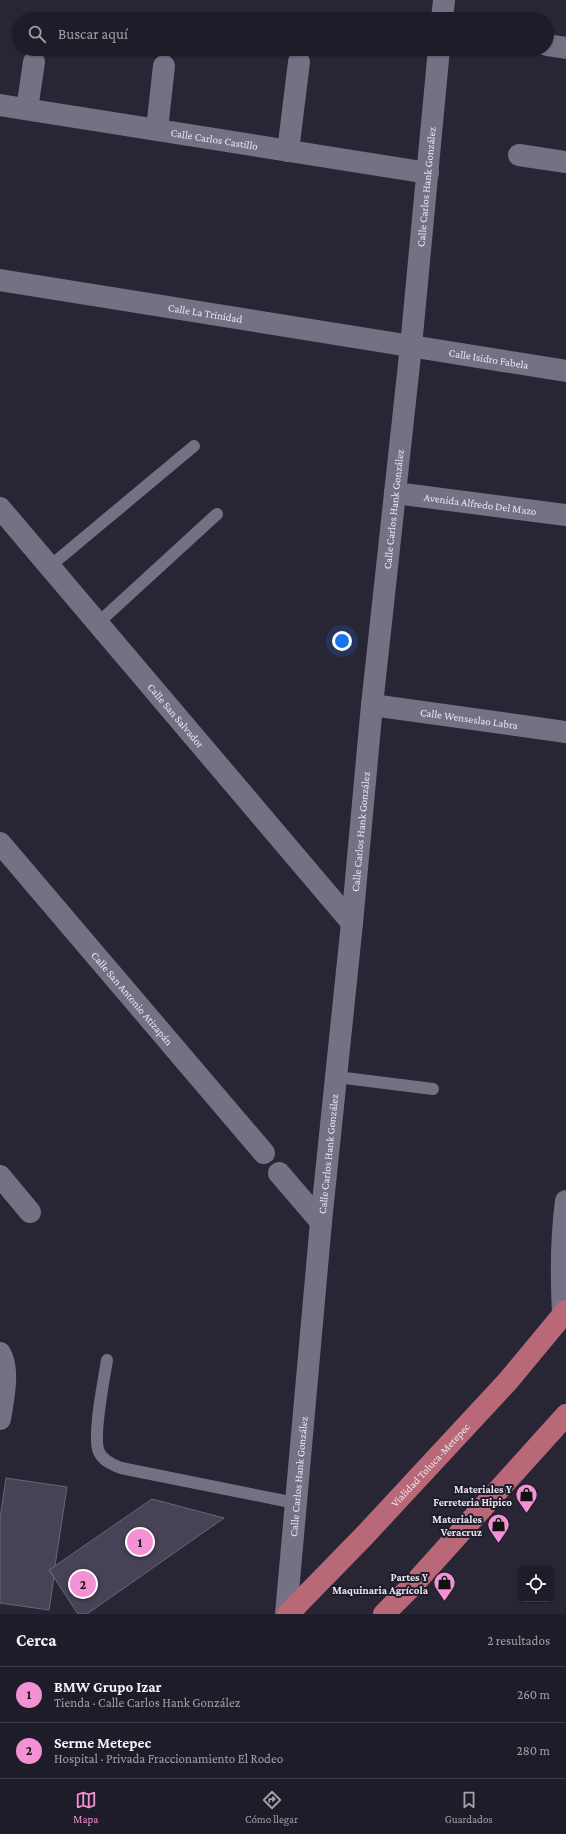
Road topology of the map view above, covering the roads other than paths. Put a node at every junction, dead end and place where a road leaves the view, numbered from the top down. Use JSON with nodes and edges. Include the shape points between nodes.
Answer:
{"nodes":[{"id":1,"x":444,"y":0,"type":"edge"},
{"id":2,"x":443,"y":12,"type":"edge"},
{"id":3,"x":554,"y":46,"type":"edge"},
{"id":4,"x":566,"y":48,"type":"edge"},
{"id":5,"x":438,"y":56,"type":"edge"},
{"id":6,"x":34,"y":62,"type":"dead end"},
{"id":7,"x":300,"y":62,"type":"dead end"},
{"id":8,"x":164,"y":66,"type":"dead end"},
{"id":9,"x":0,"y":105,"type":"edge"},
{"id":10,"x":27,"y":109,"type":"junction"},
{"id":11,"x":157,"y":129,"type":"junction"},
{"id":12,"x":288,"y":151,"type":"junction"},
{"id":13,"x":519,"y":155,"type":"dead end"},
{"id":14,"x":566,"y":162,"type":"edge"},
{"id":15,"x":428,"y":173,"type":"junction"},
{"id":16,"x":0,"y":280,"type":"edge"},
{"id":17,"x":411,"y":346,"type":"junction"},
{"id":18,"x":566,"y":371,"type":"edge"},
{"id":19,"x":194,"y":446,"type":"dead end"},
{"id":20,"x":395,"y":493,"type":"junction"},
{"id":21,"x":0,"y":508,"type":"edge"},
{"id":22,"x":217,"y":514,"type":"dead end"},
{"id":23,"x":566,"y":515,"type":"edge"},
{"id":24,"x":50,"y":567,"type":"junction"},
{"id":25,"x":98,"y":623,"type":"junction"},
{"id":26,"x":372,"y":705,"type":"junction"},
{"id":27,"x":566,"y":732,"type":"edge"},
{"id":28,"x":0,"y":843,"type":"edge"},
{"id":29,"x":352,"y":923,"type":"junction"},
{"id":30,"x":336,"y":1077,"type":"junction"},
{"id":31,"x":433,"y":1089,"type":"dead end"},
{"id":32,"x":264,"y":1153,"type":"dead end"},
{"id":33,"x":279,"y":1173,"type":"dead end"},
{"id":34,"x":0,"y":1176,"type":"edge"},
{"id":35,"x":566,"y":1201,"type":"edge"},
{"id":36,"x":30,"y":1212,"type":"dead end"},
{"id":37,"x":321,"y":1222,"type":"junction"},
{"id":38,"x":564,"y":1313,"type":"edge"},
{"id":39,"x":0,"y":1353,"type":"edge"},
{"id":40,"x":107,"y":1360,"type":"dead end"},
{"id":41,"x":566,"y":1415,"type":"edge"},
{"id":42,"x":0,"y":1419,"type":"edge"},
{"id":43,"x":295,"y":1503,"type":"junction"},
{"id":44,"x":286,"y":1614,"type":"edge"},
{"id":45,"x":384,"y":1614,"type":"edge"}],
"edges":[{"from":1,"to":2,"type":"street"},
{"from":3,"to":4,"type":"street"},
{"from":5,"to":15,"type":"street","name":"Calle Carlos Hank González"},
{"from":6,"to":10,"type":"street"},
{"from":7,"to":12,"type":"street"},
{"from":8,"to":11,"type":"street"},
{"from":9,"to":10,"type":"street","name":"Calle Carlos Castillo"},
{"from":10,"to":11,"type":"street","name":"Calle Carlos Castillo"},
{"from":11,"to":12,"type":"street","name":"Calle Carlos Castillo"},
{"from":12,"to":15,"type":"street","name":"Calle Carlos Castillo"},
{"from":13,"to":14,"type":"street"},
{"from":15,"to":17,"type":"street","name":"Calle Carlos Hank González"},
{"from":16,"to":17,"type":"street","name":"Calle La Trinidad"},
{"from":17,"to":18,"type":"street","name":"Calle Isidro Fabela"},
{"from":17,"to":20,"type":"street","name":"Calle Carlos Hank González"},
{"from":19,"to":24,"type":"lane"},
{"from":20,"to":23,"type":"street","name":"Avenida Alfredo Del Mazo"},
{"from":20,"to":26,"type":"street","name":"Calle Carlos Hank González"},
{"from":21,"to":24,"type":"street","name":"Calle San Salvador"},
{"from":22,"to":25,"type":"lane"},
{"from":24,"to":25,"type":"street","name":"Calle San Salvador"},
{"from":25,"to":29,"type":"street","name":"Calle San Salvador"},
{"from":26,"to":27,"type":"street","name":"Calle Wenseslao Labra"},
{"from":26,"to":29,"type":"street","name":"Calle Carlos Hank González"},
{"from":28,"to":32,"type":"street","name":"Calle San Antonio Atizapán"},
{"from":29,"to":30,"type":"street","name":"Calle Carlos Hank González"},
{"from":30,"to":31,"type":"lane"},
{"from":30,"to":37,"type":"street","name":"Calle Carlos Hank González"},
{"from":33,"to":37,"type":"street"},
{"from":34,"to":36,"type":"street"},
{"from":35,"to":38,"type":"street","via":[[562,1226],[561,1267]]},
{"from":37,"to":43,"type":"street","name":"Calle Carlos Hank González"},
{"from":38,"to":44,"type":"highway","name":"Vialidad Toluca-Metepec","via":[[508,1381],[365,1535]]},
{"from":39,"to":42,"type":"street","via":[[4,1359],[5,1371]]},
{"from":40,"to":43,"type":"lane","via":[[97,1437],[99,1452],[107,1462],[121,1468]]},
{"from":41,"to":45,"type":"highway"},
{"from":43,"to":44,"type":"street","name":"Calle Carlos Hank González"}]}
